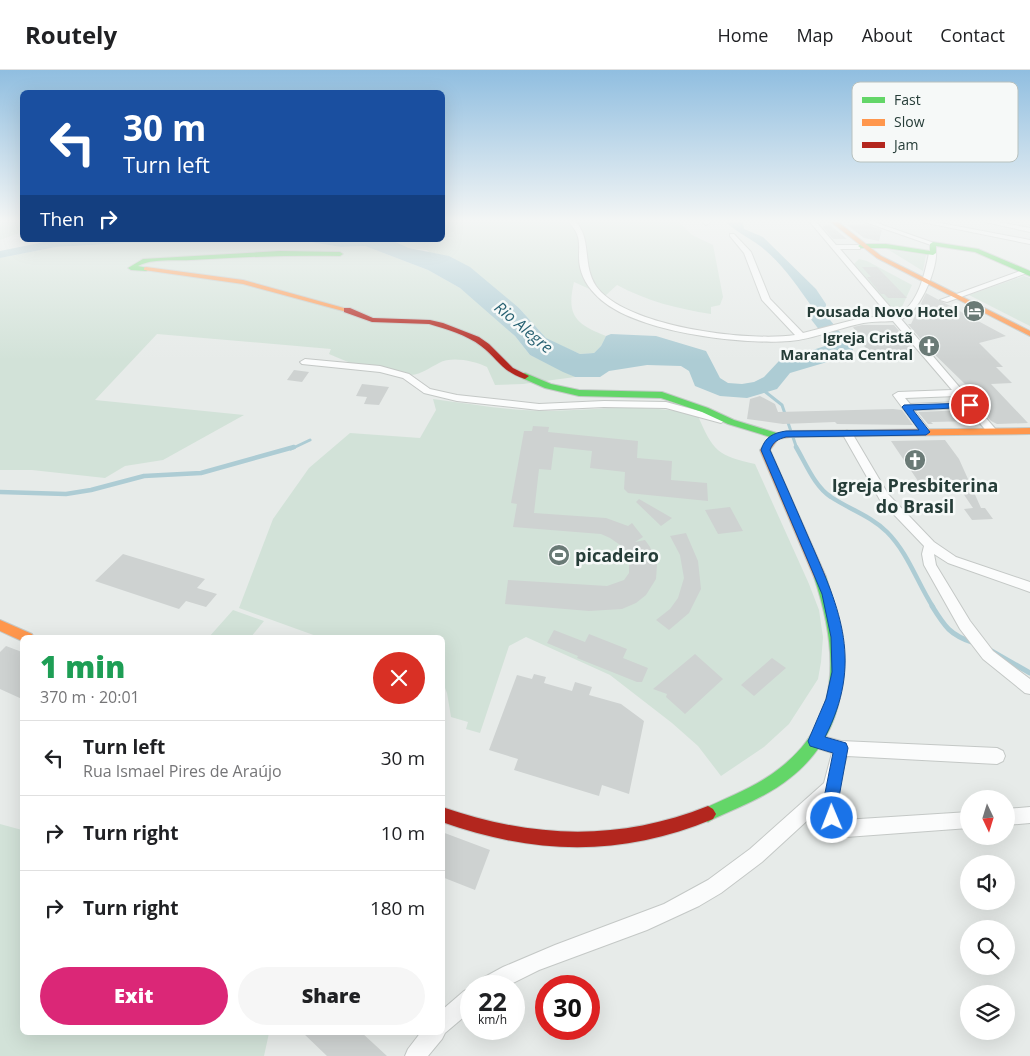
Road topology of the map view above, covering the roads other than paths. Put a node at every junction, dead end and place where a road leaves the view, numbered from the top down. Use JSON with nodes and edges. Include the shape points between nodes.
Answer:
{"nodes":[{"id":1,"x":132,"y":268,"type":"edge"},
{"id":2,"x":584,"y":268,"type":"edge"},
{"id":3,"x":753,"y":268,"type":"edge"},
{"id":4,"x":854,"y":268,"type":"edge"},
{"id":5,"x":896,"y":268,"type":"edge"},
{"id":6,"x":928,"y":268,"type":"edge"},
{"id":7,"x":1028,"y":273,"type":"edge"},
{"id":8,"x":923,"y":285,"type":"junction"},
{"id":9,"x":950,"y":299,"type":"junction"},
{"id":10,"x":896,"y":318,"type":"junction"},
{"id":11,"x":1030,"y":334,"type":"edge"},
{"id":12,"x":801,"y":336,"type":"junction"},
{"id":13,"x":1030,"y":343,"type":"edge"},
{"id":14,"x":305,"y":362,"type":"dead end"},
{"id":15,"x":960,"y":393,"type":"junction"},
{"id":16,"x":970,"y":405,"type":"junction"},
{"id":17,"x":907,"y":407,"type":"junction"},
{"id":18,"x":731,"y":422,"type":"junction"},
{"id":19,"x":1030,"y":431,"type":"edge"},
{"id":20,"x":926,"y":432,"type":"junction"},
{"id":21,"x":993,"y":432,"type":"junction"},
{"id":22,"x":847,"y":433,"type":"junction"},
{"id":23,"x":782,"y":435,"type":"junction"},
{"id":24,"x":930,"y":545,"type":"junction"},
{"id":25,"x":1030,"y":579,"type":"edge"},
{"id":26,"x":1030,"y":587,"type":"edge"},
{"id":27,"x":0,"y":625,"type":"edge"},
{"id":28,"x":22,"y":635,"type":"edge"},
{"id":29,"x":1030,"y":688,"type":"edge"},
{"id":30,"x":815,"y":741,"type":"junction"},
{"id":31,"x":841,"y":748,"type":"junction"},
{"id":32,"x":997,"y":756,"type":"dead end"},
{"id":33,"x":832,"y":787,"type":"junction"},
{"id":34,"x":445,"y":815,"type":"edge"},
{"id":35,"x":1030,"y":815,"type":"edge"},
{"id":36,"x":1015,"y":816,"type":"edge"},
{"id":37,"x":960,"y":821,"type":"edge"},
{"id":38,"x":507,"y":975,"type":"edge"},
{"id":39,"x":460,"y":1008,"type":"edge"},
{"id":40,"x":445,"y":1021,"type":"edge"},
{"id":41,"x":432,"y":1035,"type":"edge"},
{"id":42,"x":415,"y":1056,"type":"edge"}],
"edges":[{"from":1,"to":18,"type":"main road","via":[[242,282],[336,306],[372,320],[440,325],[476,339],[510,370],[548,386],[579,393],[662,395]]},
{"from":2,"to":12,"type":"street","via":[[601,296],[642,318],[716,336],[760,339]]},
{"from":3,"to":12,"type":"street","via":[[766,300]]},
{"from":4,"to":10,"type":"street"},
{"from":5,"to":8,"type":"main road"},
{"from":6,"to":8,"type":"street"},
{"from":7,"to":9,"type":"street"},
{"from":8,"to":9,"type":"main road"},
{"from":8,"to":10,"type":"street","via":[[911,309]]},
{"from":9,"to":11,"type":"main road"},
{"from":9,"to":13,"type":"main road"},
{"from":10,"to":12,"type":"street","via":[[862,321]]},
{"from":10,"to":15,"type":"street"},
{"from":14,"to":18,"type":"street","via":[[396,372],[428,391],[457,398],[539,407],[666,404]]},
{"from":15,"to":16,"type":"street"},
{"from":15,"to":17,"type":"street","via":[[898,395]]},
{"from":16,"to":17,"type":"street"},
{"from":16,"to":21,"type":"street"},
{"from":17,"to":20,"type":"street"},
{"from":18,"to":23,"type":"main road"},
{"from":19,"to":21,"type":"main road"},
{"from":20,"to":21,"type":"main road"},
{"from":20,"to":22,"type":"main road"},
{"from":22,"to":23,"type":"main road"},
{"from":22,"to":24,"type":"street","via":[[884,497]]},
{"from":23,"to":30,"type":"main road","via":[[768,443],[765,450],[828,594],[838,637],[839,672],[825,723]]},
{"from":24,"to":25,"type":"street"},
{"from":24,"to":26,"type":"street","via":[[952,560]]},
{"from":24,"to":29,"type":"street","via":[[930,565],[973,635],[988,655]]},
{"from":27,"to":28,"type":"main road"},
{"from":30,"to":31,"type":"street"},
{"from":30,"to":34,"type":"main road","via":[[800,760],[764,787],[687,822],[632,834],[574,841],[521,838]]},
{"from":31,"to":32,"type":"street"},
{"from":31,"to":33,"type":"street"},
{"from":33,"to":37,"type":"street","via":[[829,808],[832,818],[837,826],[846,829]]},
{"from":33,"to":38,"type":"street","via":[[712,889],[670,911]]},
{"from":35,"to":36,"type":"street"},
{"from":39,"to":40,"type":"street"},
{"from":41,"to":42,"type":"street"}]}
